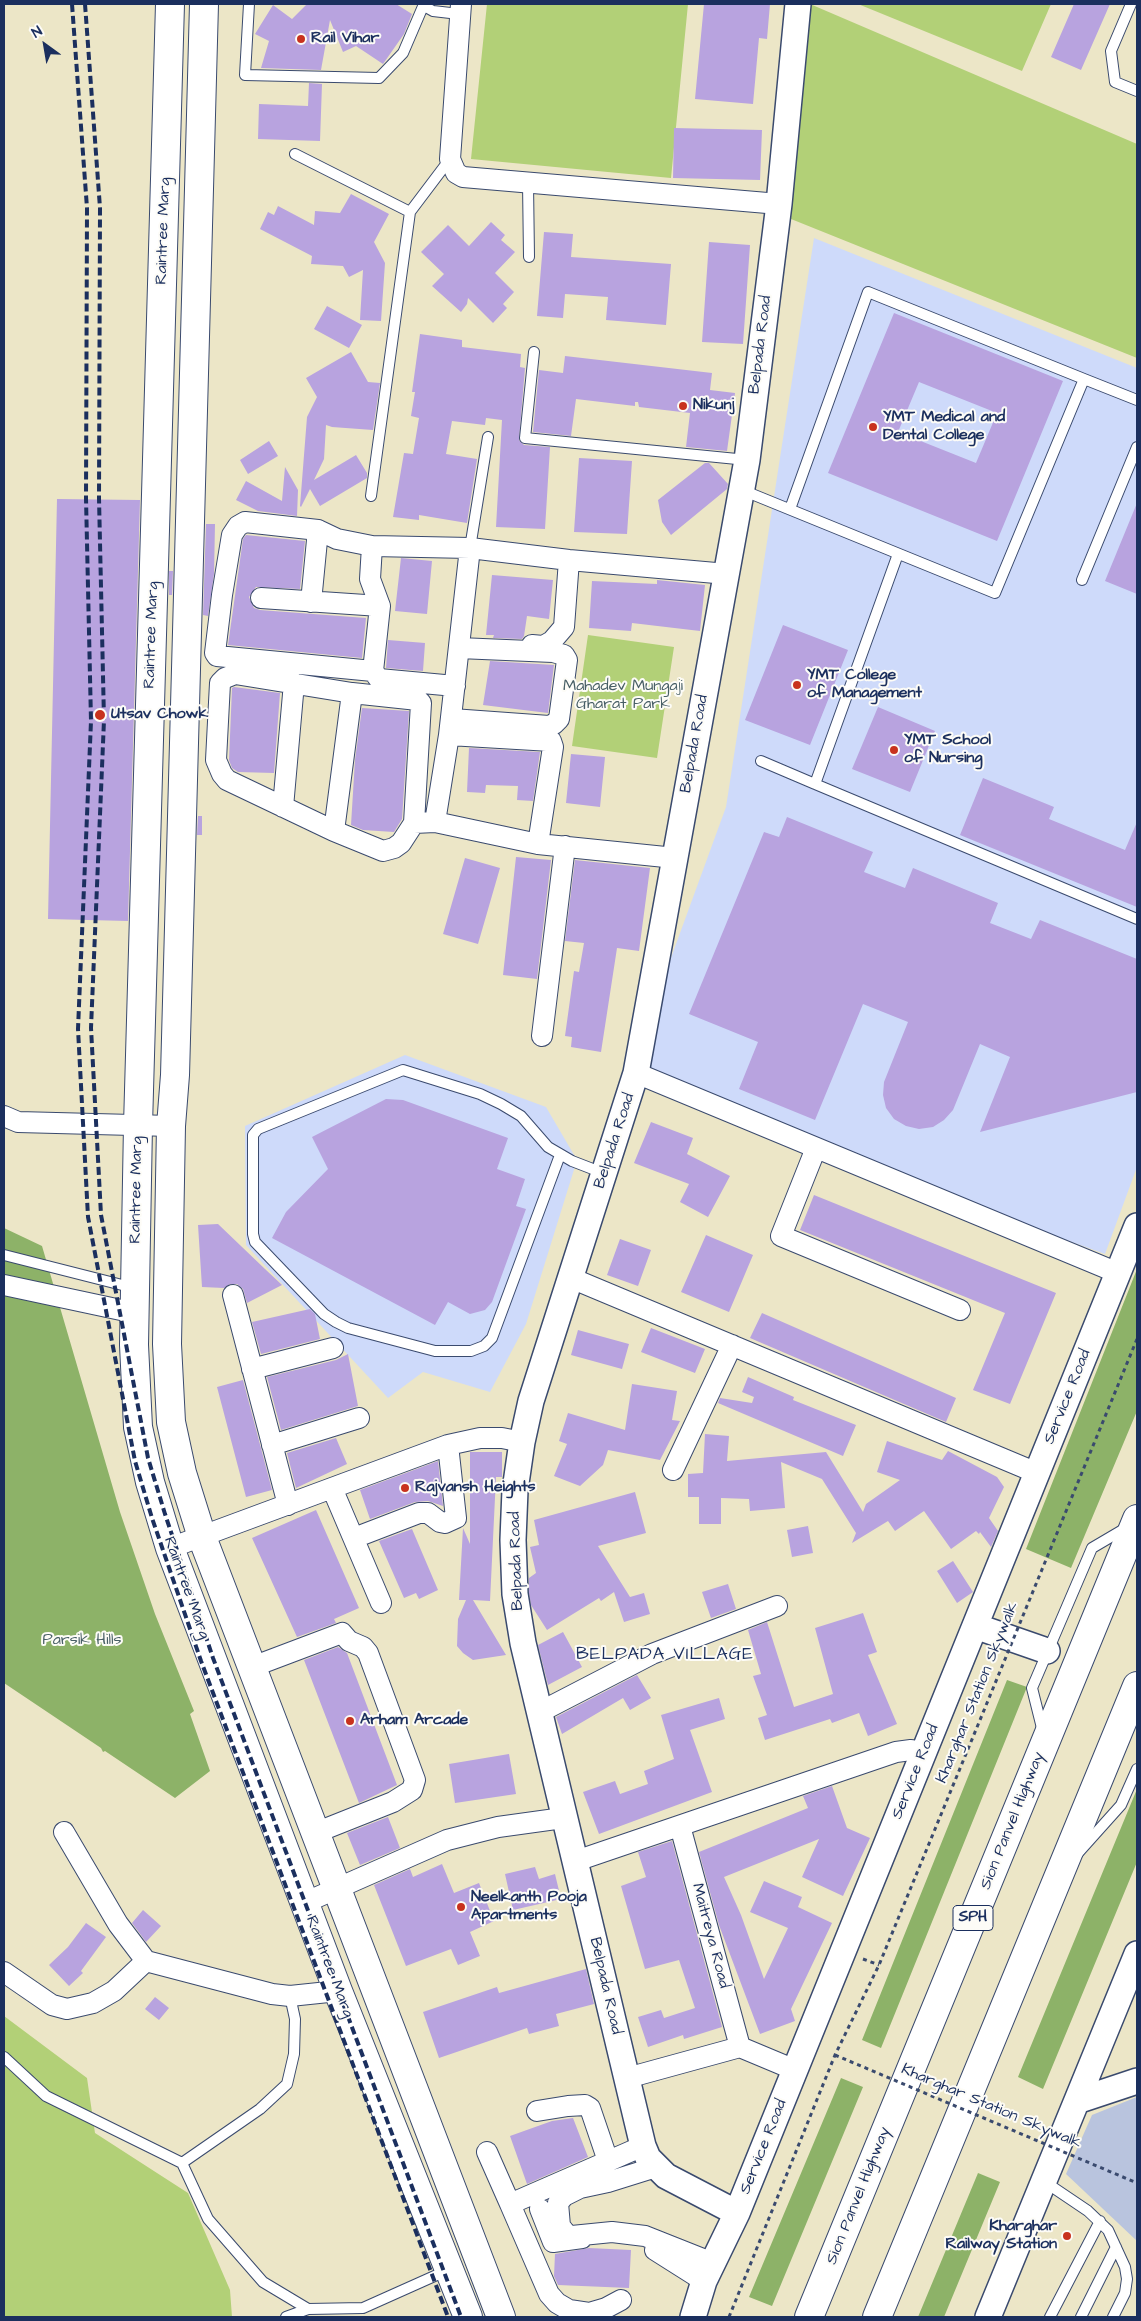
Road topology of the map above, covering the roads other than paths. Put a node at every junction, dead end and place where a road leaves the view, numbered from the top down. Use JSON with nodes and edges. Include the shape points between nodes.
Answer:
{"nodes":[{"id":1,"x":170,"y":4,"type":"edge"},
{"id":2,"x":204,"y":4,"type":"edge"},
{"id":3,"x":249,"y":4,"type":"edge"},
{"id":4,"x":798,"y":4,"type":"edge"},
{"id":5,"x":1131,"y":4,"type":"edge"},
{"id":6,"x":424,"y":5,"type":"edge"},
{"id":7,"x":460,"y":9,"type":"edge"},
{"id":8,"x":1137,"y":91,"type":"edge"},
{"id":9,"x":295,"y":154,"type":"dead end"},
{"id":10,"x":450,"y":159,"type":"junction"},
{"id":11,"x":528,"y":183,"type":"junction"},
{"id":12,"x":778,"y":204,"type":"junction"},
{"id":13,"x":410,"y":212,"type":"junction"},
{"id":14,"x":530,"y":257,"type":"dead end"},
{"id":15,"x":534,"y":352,"type":"dead end"},
{"id":16,"x":1084,"y":378,"type":"junction"},
{"id":17,"x":1137,"y":400,"type":"edge"},
{"id":18,"x":488,"y":437,"type":"dead end"},
{"id":19,"x":1137,"y":447,"type":"edge"},
{"id":20,"x":747,"y":460,"type":"junction"},
{"id":21,"x":742,"y":490,"type":"junction"},
{"id":22,"x":370,"y":496,"type":"dead end"},
{"id":23,"x":790,"y":509,"type":"junction"},
{"id":24,"x":318,"y":530,"type":"junction"},
{"id":25,"x":372,"y":546,"type":"junction"},
{"id":26,"x":470,"y":548,"type":"junction"},
{"id":27,"x":898,"y":554,"type":"junction"},
{"id":28,"x":569,"y":560,"type":"junction"},
{"id":29,"x":726,"y":574,"type":"junction"},
{"id":30,"x":1082,"y":580,"type":"dead end"},
{"id":31,"x":261,"y":598,"type":"dead end"},
{"id":32,"x":311,"y":602,"type":"junction"},
{"id":33,"x":380,"y":606,"type":"junction"},
{"id":34,"x":460,"y":645,"type":"junction"},
{"id":35,"x":373,"y":671,"type":"junction"},
{"id":36,"x":294,"y":683,"type":"junction"},
{"id":37,"x":455,"y":686,"type":"junction"},
{"id":38,"x":352,"y":693,"type":"junction"},
{"id":39,"x":421,"y":707,"type":"junction"},
{"id":40,"x":451,"y":721,"type":"junction"},
{"id":41,"x":761,"y":761,"type":"dead end"},
{"id":42,"x":815,"y":784,"type":"junction"},
{"id":43,"x":283,"y":808,"type":"junction"},
{"id":44,"x":551,"y":819,"type":"dead end"},
{"id":45,"x":435,"y":822,"type":"junction"},
{"id":46,"x":414,"y":823,"type":"junction"},
{"id":47,"x":334,"y":831,"type":"junction"},
{"id":48,"x":550,"y":845,"type":"junction"},
{"id":49,"x":675,"y":858,"type":"junction"},
{"id":50,"x":1137,"y":919,"type":"edge"},
{"id":51,"x":542,"y":1036,"type":"dead end"},
{"id":52,"x":636,"y":1074,"type":"junction"},
{"id":53,"x":4,"y":1116,"type":"edge"},
{"id":54,"x":138,"y":1126,"type":"junction"},
{"id":55,"x":171,"y":1126,"type":"junction"},
{"id":56,"x":816,"y":1148,"type":"junction"},
{"id":57,"x":560,"y":1155,"type":"junction"},
{"id":58,"x":605,"y":1173,"type":"junction"},
{"id":59,"x":1137,"y":1226,"type":"edge"},
{"id":60,"x":4,"y":1255,"type":"edge"},
{"id":61,"x":1118,"y":1273,"type":"junction"},
{"id":62,"x":571,"y":1278,"type":"junction"},
{"id":63,"x":4,"y":1284,"type":"edge"},
{"id":64,"x":232,"y":1295,"type":"dead end"},
{"id":65,"x":135,"y":1300,"type":"junction"},
{"id":66,"x":960,"y":1310,"type":"dead end"},
{"id":67,"x":732,"y":1345,"type":"junction"},
{"id":68,"x":332,"y":1348,"type":"dead end"},
{"id":69,"x":252,"y":1369,"type":"junction"},
{"id":70,"x":360,"y":1418,"type":"dead end"},
{"id":71,"x":522,"y":1442,"type":"junction"},
{"id":72,"x":272,"y":1445,"type":"junction"},
{"id":73,"x":448,"y":1445,"type":"junction"},
{"id":74,"x":673,"y":1470,"type":"dead end"},
{"id":75,"x":1037,"y":1473,"type":"junction"},
{"id":76,"x":332,"y":1488,"type":"junction"},
{"id":77,"x":288,"y":1505,"type":"junction"},
{"id":78,"x":1137,"y":1521,"type":"edge"},
{"id":79,"x":202,"y":1537,"type":"junction"},
{"id":80,"x":354,"y":1538,"type":"junction"},
{"id":81,"x":170,"y":1548,"type":"junction"},
{"id":82,"x":381,"y":1603,"type":"dead end"},
{"id":83,"x":776,"y":1606,"type":"dead end"},
{"id":84,"x":975,"y":1626,"type":"junction"},
{"id":85,"x":1047,"y":1651,"type":"junction"},
{"id":86,"x":252,"y":1667,"type":"junction"},
{"id":87,"x":1137,"y":1686,"type":"edge"},
{"id":88,"x":540,"y":1712,"type":"junction"},
{"id":89,"x":1046,"y":1743,"type":"junction"},
{"id":90,"x":923,"y":1754,"type":"junction"},
{"id":91,"x":1137,"y":1768,"type":"edge"},
{"id":92,"x":563,"y":1818,"type":"junction"},
{"id":93,"x":680,"y":1826,"type":"junction"},
{"id":94,"x":64,"y":1832,"type":"dead end"},
{"id":95,"x":315,"y":1833,"type":"junction"},
{"id":96,"x":576,"y":1861,"type":"junction"},
{"id":97,"x":1060,"y":1872,"type":"junction"},
{"id":98,"x":337,"y":1889,"type":"junction"},
{"id":99,"x":304,"y":1903,"type":"junction"},
{"id":100,"x":1137,"y":1954,"type":"edge"},
{"id":101,"x":146,"y":1961,"type":"junction"},
{"id":102,"x":4,"y":1972,"type":"edge"},
{"id":103,"x":338,"y":1991,"type":"junction"},
{"id":104,"x":290,"y":1996,"type":"junction"},
{"id":105,"x":740,"y":2046,"type":"junction"},
{"id":106,"x":4,"y":2058,"type":"edge"},
{"id":107,"x":795,"y":2070,"type":"junction"},
{"id":108,"x":627,"y":2078,"type":"junction"},
{"id":109,"x":1137,"y":2082,"type":"edge"},
{"id":110,"x":1077,"y":2101,"type":"junction"},
{"id":111,"x":537,"y":2110,"type":"dead end"},
{"id":112,"x":643,"y":2146,"type":"junction"},
{"id":113,"x":487,"y":2152,"type":"dead end"},
{"id":114,"x":608,"y":2161,"type":"junction"},
{"id":115,"x":182,"y":2163,"type":"junction"},
{"id":116,"x":656,"y":2168,"type":"junction"},
{"id":117,"x":1044,"y":2181,"type":"junction"},
{"id":118,"x":510,"y":2204,"type":"junction"},
{"id":119,"x":540,"y":2209,"type":"dead end"},
{"id":120,"x":737,"y":2212,"type":"junction"},
{"id":121,"x":1100,"y":2221,"type":"junction"},
{"id":122,"x":1116,"y":2247,"type":"junction"},
{"id":123,"x":449,"y":2270,"type":"junction"},
{"id":124,"x":709,"y":2272,"type":"junction"},
{"id":125,"x":621,"y":2300,"type":"dead end"},
{"id":126,"x":308,"y":2309,"type":"junction"},
{"id":127,"x":286,"y":2317,"type":"edge"},
{"id":128,"x":468,"y":2317,"type":"edge"},
{"id":129,"x":501,"y":2317,"type":"edge"},
{"id":130,"x":693,"y":2317,"type":"edge"},
{"id":131,"x":809,"y":2317,"type":"edge"},
{"id":132,"x":878,"y":2317,"type":"edge"},
{"id":133,"x":988,"y":2317,"type":"edge"},
{"id":134,"x":1050,"y":2317,"type":"edge"},
{"id":135,"x":1081,"y":2317,"type":"edge"},
{"id":136,"x":1113,"y":2317,"type":"edge"}],
"edges":[{"from":1,"to":54,"type":"main road","name":"Raintree Marg"},
{"from":2,"to":55,"type":"main road","name":"Raintree Marg"},
{"from":3,"to":6,"type":"lane","via":[[245,75],[379,78],[403,53]]},
{"from":4,"to":12,"type":"street","name":"Belpada Road"},
{"from":5,"to":8,"type":"lane","via":[[1111,51],[1115,82]]},
{"from":6,"to":7,"type":"lane","via":[[433,11]]},
{"from":7,"to":10,"type":"street"},
{"from":9,"to":13,"type":"lane"},
{"from":10,"to":11,"type":"street","via":[[456,173],[463,177]]},
{"from":10,"to":13,"type":"lane"},
{"from":11,"to":12,"type":"street"},
{"from":11,"to":14,"type":"lane"},
{"from":12,"to":20,"type":"street","name":"Belpada Road"},
{"from":13,"to":22,"type":"lane"},
{"from":15,"to":20,"type":"lane","via":[[525,438]]},
{"from":16,"to":17,"type":"lane"},
{"from":16,"to":23,"type":"lane","via":[[868,292]]},
{"from":16,"to":27,"type":"lane","via":[[995,593]]},
{"from":18,"to":26,"type":"lane"},
{"from":19,"to":30,"type":"lane"},
{"from":20,"to":21,"type":"street","name":"Belpada Road"},
{"from":21,"to":23,"type":"lane"},
{"from":21,"to":29,"type":"street","name":"Belpada Road"},
{"from":23,"to":27,"type":"lane"},
{"from":24,"to":25,"type":"street","via":[[337,539]]},
{"from":24,"to":32,"type":"street"},
{"from":24,"to":35,"type":"street","via":[[245,522],[238,526],[232,535],[222,595],[217,656]]},
{"from":25,"to":26,"type":"street"},
{"from":25,"to":33,"type":"street","via":[[370,579]]},
{"from":26,"to":28,"type":"street"},
{"from":26,"to":34,"type":"street"},
{"from":27,"to":42,"type":"lane"},
{"from":28,"to":29,"type":"street"},
{"from":28,"to":34,"type":"street","via":[[564,627],[552,642],[543,646]]},
{"from":29,"to":49,"type":"street","name":"Belpada Road"},
{"from":31,"to":32,"type":"street"},
{"from":32,"to":33,"type":"street"},
{"from":33,"to":35,"type":"street"},
{"from":34,"to":37,"type":"street"},
{"from":34,"to":40,"type":"street","via":[[553,652],[564,655],[567,660],[560,719],[554,724]]},
{"from":35,"to":37,"type":"street","via":[[379,679]]},
{"from":36,"to":38,"type":"street"},
{"from":36,"to":43,"type":"street"},
{"from":36,"to":43,"type":"street","via":[[235,674],[220,683],[216,760],[222,774],[226,780]]},
{"from":37,"to":40,"type":"street"},
{"from":38,"to":39,"type":"street","via":[[418,700]]},
{"from":38,"to":47,"type":"street"},
{"from":39,"to":40,"type":"street"},
{"from":39,"to":46,"type":"street"},
{"from":40,"to":45,"type":"street"},
{"from":40,"to":48,"type":"street","via":[[550,741],[553,747]]},
{"from":41,"to":42,"type":"lane"},
{"from":42,"to":50,"type":"lane"},
{"from":43,"to":47,"type":"street"},
{"from":44,"to":48,"type":"street"},
{"from":45,"to":46,"type":"street"},
{"from":45,"to":48,"type":"street"},
{"from":46,"to":47,"type":"street","via":[[401,843],[383,851]]},
{"from":48,"to":49,"type":"street"},
{"from":48,"to":51,"type":"street"},
{"from":49,"to":52,"type":"street","name":"Belpada Road"},
{"from":52,"to":56,"type":"street"},
{"from":52,"to":58,"type":"street","name":"Belpada Road"},
{"from":53,"to":54,"type":"street","via":[[18,1122]]},
{"from":54,"to":55,"type":"street"},
{"from":54,"to":65,"type":"main road","name":"Raintree Marg"},
{"from":55,"to":79,"type":"main road","name":"Raintree Marg","via":[[167,1344],[171,1422],[182,1473]]},
{"from":56,"to":61,"type":"street"},
{"from":56,"to":66,"type":"street","via":[[781,1236]]},
{"from":57,"to":57,"type":"lane","via":[[492,1338],[472,1351],[435,1350],[348,1328],[336,1322],[324,1314],[255,1242],[252,1135],[263,1126],[391,1073],[403,1070],[417,1073],[501,1104],[521,1116],[548,1147]]},
{"from":57,"to":58,"type":"lane"},
{"from":58,"to":62,"type":"street","name":"Belpada Road"},
{"from":59,"to":61,"type":"street","name":"Service Road"},
{"from":60,"to":65,"type":"lane"},
{"from":61,"to":75,"type":"street","name":"Service Road"},
{"from":62,"to":67,"type":"street"},
{"from":62,"to":71,"type":"street","name":"Belpada Road","via":[[531,1401]]},
{"from":63,"to":65,"type":"street"},
{"from":64,"to":69,"type":"street"},
{"from":65,"to":81,"type":"main road","name":"Raintree Marg","via":[[138,1426],[150,1482]]},
{"from":67,"to":74,"type":"street"},
{"from":67,"to":75,"type":"street"},
{"from":68,"to":69,"type":"street"},
{"from":69,"to":72,"type":"street"},
{"from":70,"to":72,"type":"street"},
{"from":71,"to":73,"type":"street","via":[[480,1438]]},
{"from":71,"to":88,"type":"street","name":"Belpada Road","via":[[515,1490],[515,1594]]},
{"from":72,"to":77,"type":"street"},
{"from":73,"to":76,"type":"street"},
{"from":73,"to":80,"type":"street","via":[[456,1518],[445,1523],[428,1513],[419,1513]]},
{"from":75,"to":84,"type":"street","name":"Service Road"},
{"from":76,"to":77,"type":"street"},
{"from":76,"to":80,"type":"street"},
{"from":77,"to":79,"type":"street"},
{"from":78,"to":85,"type":"lane","via":[[1092,1548]]},
{"from":78,"to":89,"type":"main road","name":"Sion Panvel Highway","number":"SPH"},
{"from":79,"to":81,"type":"street"},
{"from":79,"to":86,"type":"main road","name":"Raintree Marg"},
{"from":80,"to":82,"type":"street"},
{"from":81,"to":99,"type":"main road","name":"Raintree Marg"},
{"from":83,"to":88,"type":"street","via":[[652,1654]]},
{"from":84,"to":85,"type":"street"},
{"from":84,"to":90,"type":"street","name":"Service Road"},
{"from":85,"to":89,"type":"lane","via":[[1032,1688]]},
{"from":86,"to":95,"type":"main road","name":"Raintree Marg"},
{"from":86,"to":95,"type":"street","via":[[342,1633],[368,1652],[415,1780],[412,1790],[393,1802]]},
{"from":87,"to":97,"type":"main road"},
{"from":88,"to":92,"type":"street","name":"Belpada Road"},
{"from":89,"to":131,"type":"main road","name":"Sion Panvel Highway","number":"SPH"},
{"from":90,"to":93,"type":"street","via":[[911,1750],[896,1752]]},
{"from":90,"to":107,"type":"street","name":"Service Road"},
{"from":91,"to":97,"type":"lane","via":[[1121,1805]]},
{"from":92,"to":96,"type":"street","name":"Belpada Road"},
{"from":92,"to":98,"type":"street","via":[[498,1827],[447,1840]]},
{"from":93,"to":96,"type":"street"},
{"from":93,"to":105,"type":"street","name":"Maitreya Road"},
{"from":94,"to":101,"type":"street","via":[[118,1924]]},
{"from":95,"to":98,"type":"main road","name":"Raintree Marg"},
{"from":96,"to":108,"type":"street","name":"Belpada Road"},
{"from":97,"to":132,"type":"main road"},
{"from":98,"to":99,"type":"street"},
{"from":98,"to":129,"type":"main road","name":"Raintree Marg"},
{"from":99,"to":103,"type":"main road","name":"Raintree Marg"},
{"from":100,"to":110,"type":"street"},
{"from":101,"to":102,"type":"street","via":[[114,1991],[94,2003],[67,2009],[52,2005]]},
{"from":101,"to":104,"type":"street"},
{"from":103,"to":104,"type":"street"},
{"from":103,"to":123,"type":"main road","name":"Raintree Marg"},
{"from":104,"to":115,"type":"lane","via":[[295,2019],[294,2054],[287,2084],[260,2109]]},
{"from":105,"to":107,"type":"street"},
{"from":105,"to":108,"type":"street"},
{"from":106,"to":115,"type":"lane","via":[[46,2096]]},
{"from":107,"to":120,"type":"street","name":"Service Road"},
{"from":108,"to":112,"type":"street","name":"Belpada Road"},
{"from":109,"to":110,"type":"street"},
{"from":110,"to":117,"type":"street"},
{"from":111,"to":114,"type":"street","via":[[568,2106],[590,2108]]},
{"from":112,"to":114,"type":"street"},
{"from":112,"to":116,"type":"street","name":"Belpada Road"},
{"from":113,"to":118,"type":"street"},
{"from":114,"to":118,"type":"street"},
{"from":115,"to":126,"type":"lane","via":[[208,2219],[263,2282]]},
{"from":116,"to":120,"type":"street","name":"Belpada Road"},
{"from":116,"to":124,"type":"street","via":[[580,2188],[564,2196],[558,2203],[560,2226],[572,2236],[612,2232],[645,2236]]},
{"from":117,"to":121,"type":"lane"},
{"from":117,"to":133,"type":"street"},
{"from":118,"to":125,"type":"street","via":[[557,2303],[569,2310],[589,2313]]},
{"from":119,"to":124,"type":"street","via":[[553,2242],[599,2236],[626,2237]]},
{"from":120,"to":124,"type":"street","name":"Service Road"},
{"from":121,"to":122,"type":"lane"},
{"from":121,"to":134,"type":"lane"},
{"from":122,"to":135,"type":"lane"},
{"from":122,"to":136,"type":"lane","via":[[1127,2279],[1125,2293]]},
{"from":123,"to":126,"type":"lane","via":[[363,2308]]},
{"from":123,"to":128,"type":"main road","name":"Raintree Marg"},
{"from":124,"to":130,"type":"street","name":"Service Road"},
{"from":126,"to":127,"type":"lane"}]}
